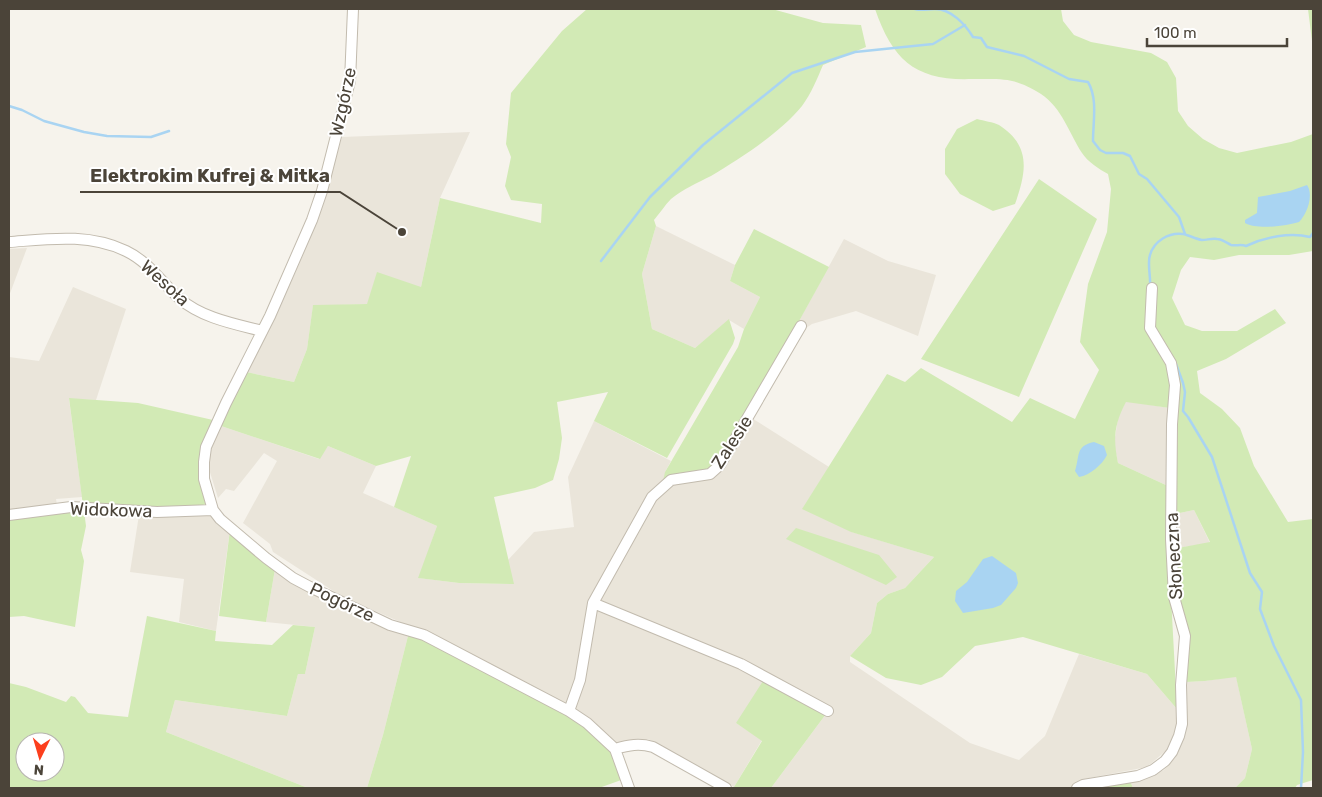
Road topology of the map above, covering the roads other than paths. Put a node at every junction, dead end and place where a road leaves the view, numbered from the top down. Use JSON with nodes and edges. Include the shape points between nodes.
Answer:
{"nodes":[{"id":1,"x":353,"y":9,"type":"edge"},
{"id":2,"x":9,"y":242,"type":"edge"},
{"id":3,"x":1152,"y":288,"type":"dead end"},
{"id":4,"x":801,"y":326,"type":"dead end"},
{"id":5,"x":262,"y":331,"type":"junction"},
{"id":6,"x":213,"y":510,"type":"junction"},
{"id":7,"x":9,"y":515,"type":"edge"},
{"id":8,"x":593,"y":603,"type":"junction"},
{"id":9,"x":569,"y":711,"type":"junction"},
{"id":10,"x":828,"y":711,"type":"dead end"},
{"id":11,"x":615,"y":749,"type":"junction"},
{"id":12,"x":629,"y":788,"type":"edge"},
{"id":13,"x":726,"y":788,"type":"edge"},
{"id":14,"x":1077,"y":788,"type":"edge"}],
"edges":[{"from":1,"to":5,"type":"street","name":"Wzgórze","via":[[350,81],[322,191]]},
{"from":2,"to":5,"type":"street","name":"Wesoła","via":[[64,238],[89,240],[125,251],[144,262],[181,300],[195,309]]},
{"from":3,"to":14,"type":"street","name":"Słoneczna","via":[[1150,328],[1171,363],[1176,385],[1172,424],[1171,539],[1174,597],[1185,636],[1182,724],[1172,752],[1152,770],[1138,776]]},
{"from":4,"to":8,"type":"street","name":"Zalesie","via":[[720,465],[710,474],[671,480],[652,497]]},
{"from":5,"to":6,"type":"street","name":"Pogórze","via":[[206,447],[204,479]]},
{"from":6,"to":7,"type":"street","name":"Widokowa","via":[[157,512],[72,508]]},
{"from":6,"to":9,"type":"street","name":"Pogórze","via":[[293,578],[390,625],[424,635]]},
{"from":8,"to":9,"type":"street","name":"Zalesie","via":[[580,680]]},
{"from":8,"to":10,"type":"street","via":[[741,664]]},
{"from":9,"to":11,"type":"street","name":"Pogórze"},
{"from":11,"to":12,"type":"street","name":"Pogórze"},
{"from":11,"to":13,"type":"street","via":[[632,744],[653,747]]}]}
